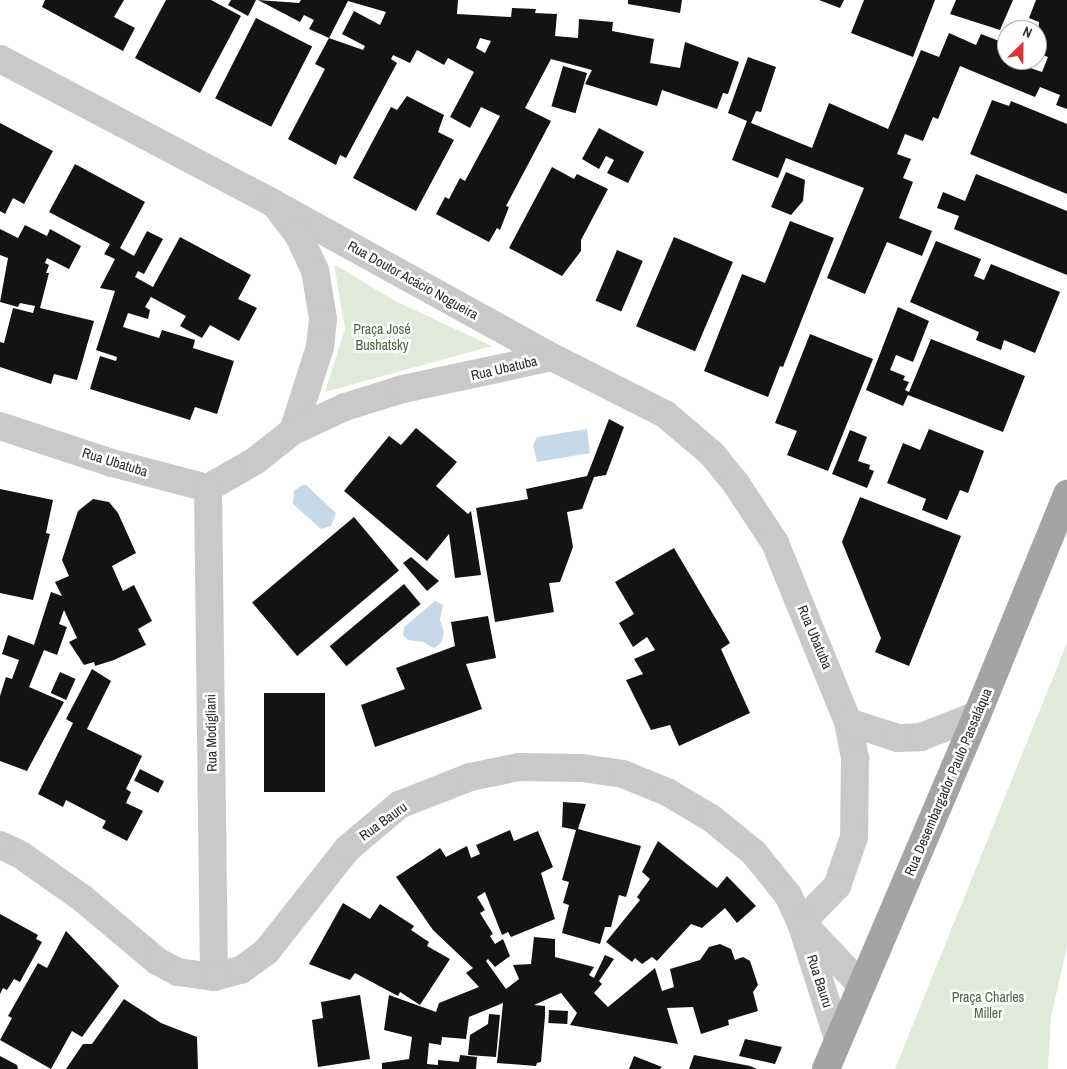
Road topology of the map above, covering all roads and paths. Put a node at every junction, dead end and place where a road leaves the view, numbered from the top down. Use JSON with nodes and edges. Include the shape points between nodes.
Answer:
{"nodes":[{"id":1,"x":0,"y":59,"type":"edge"},
{"id":2,"x":273,"y":203,"type":"junction"},
{"id":3,"x":552,"y":357,"type":"junction"},
{"id":4,"x":0,"y":426,"type":"edge"},
{"id":5,"x":293,"y":430,"type":"junction"},
{"id":6,"x":208,"y":488,"type":"junction"},
{"id":7,"x":1067,"y":494,"type":"edge"},
{"id":8,"x":977,"y":715,"type":"junction"},
{"id":9,"x":848,"y":722,"type":"junction"},
{"id":10,"x":0,"y":846,"type":"edge"},
{"id":11,"x":801,"y":923,"type":"junction"},
{"id":12,"x":214,"y":977,"type":"junction"},
{"id":13,"x":861,"y":985,"type":"junction"},
{"id":14,"x":838,"y":1039,"type":"junction"},
{"id":15,"x":826,"y":1069,"type":"edge"}],
"edges":[{"from":1,"to":2,"type":"street","name":"Rua Doutor Acácio Nogueira"},
{"from":2,"to":3,"type":"street","name":"Rua Doutor Acácio Nogueira"},
{"from":2,"to":5,"type":"street","name":"Rua Doutor Acácio Nogueira","via":[[298,234],[315,270],[323,319],[320,346]]},
{"from":3,"to":5,"type":"street","name":"Rua Ubatuba","via":[[403,389],[344,407]]},
{"from":3,"to":9,"type":"street","name":"Rua Ubatuba","via":[[665,414],[712,454],[735,482],[775,543]]},
{"from":4,"to":6,"type":"street","name":"Rua Ubatuba","via":[[112,463]]},
{"from":5,"to":6,"type":"street","name":"Rua Ubatuba","via":[[255,461]]},
{"from":6,"to":12,"type":"street","name":"Rua Modigliani"},
{"from":7,"to":8,"type":"main road","name":"Rua Desembargador Paulo Passaláqua"},
{"from":8,"to":9,"type":"street","via":[[921,737],[898,738]]},
{"from":8,"to":13,"type":"main road","name":"Rua Desembargador Paulo Passaláqua"},
{"from":9,"to":11,"type":"street","name":"Rua Ubatuba","via":[[855,759],[854,837],[837,886]]},
{"from":10,"to":12,"type":"street","name":"Rua Bauru","via":[[21,855],[82,898],[157,961],[178,972]]},
{"from":11,"to":12,"type":"street","name":"Rua Bauru","via":[[788,895],[754,853],[712,818],[667,792],[623,774],[582,768],[519,767],[470,777],[399,805],[347,849],[266,952],[241,970]]},
{"from":11,"to":13,"type":"street","name":"Rua Bauru"},
{"from":11,"to":14,"type":"street","name":"Rua Bauru"},
{"from":13,"to":14,"type":"main road","name":"Rua Desembargador Paulo Passaláqua"},
{"from":14,"to":15,"type":"main road","name":"Rua Desembargador Paulo Passaláqua"}]}
